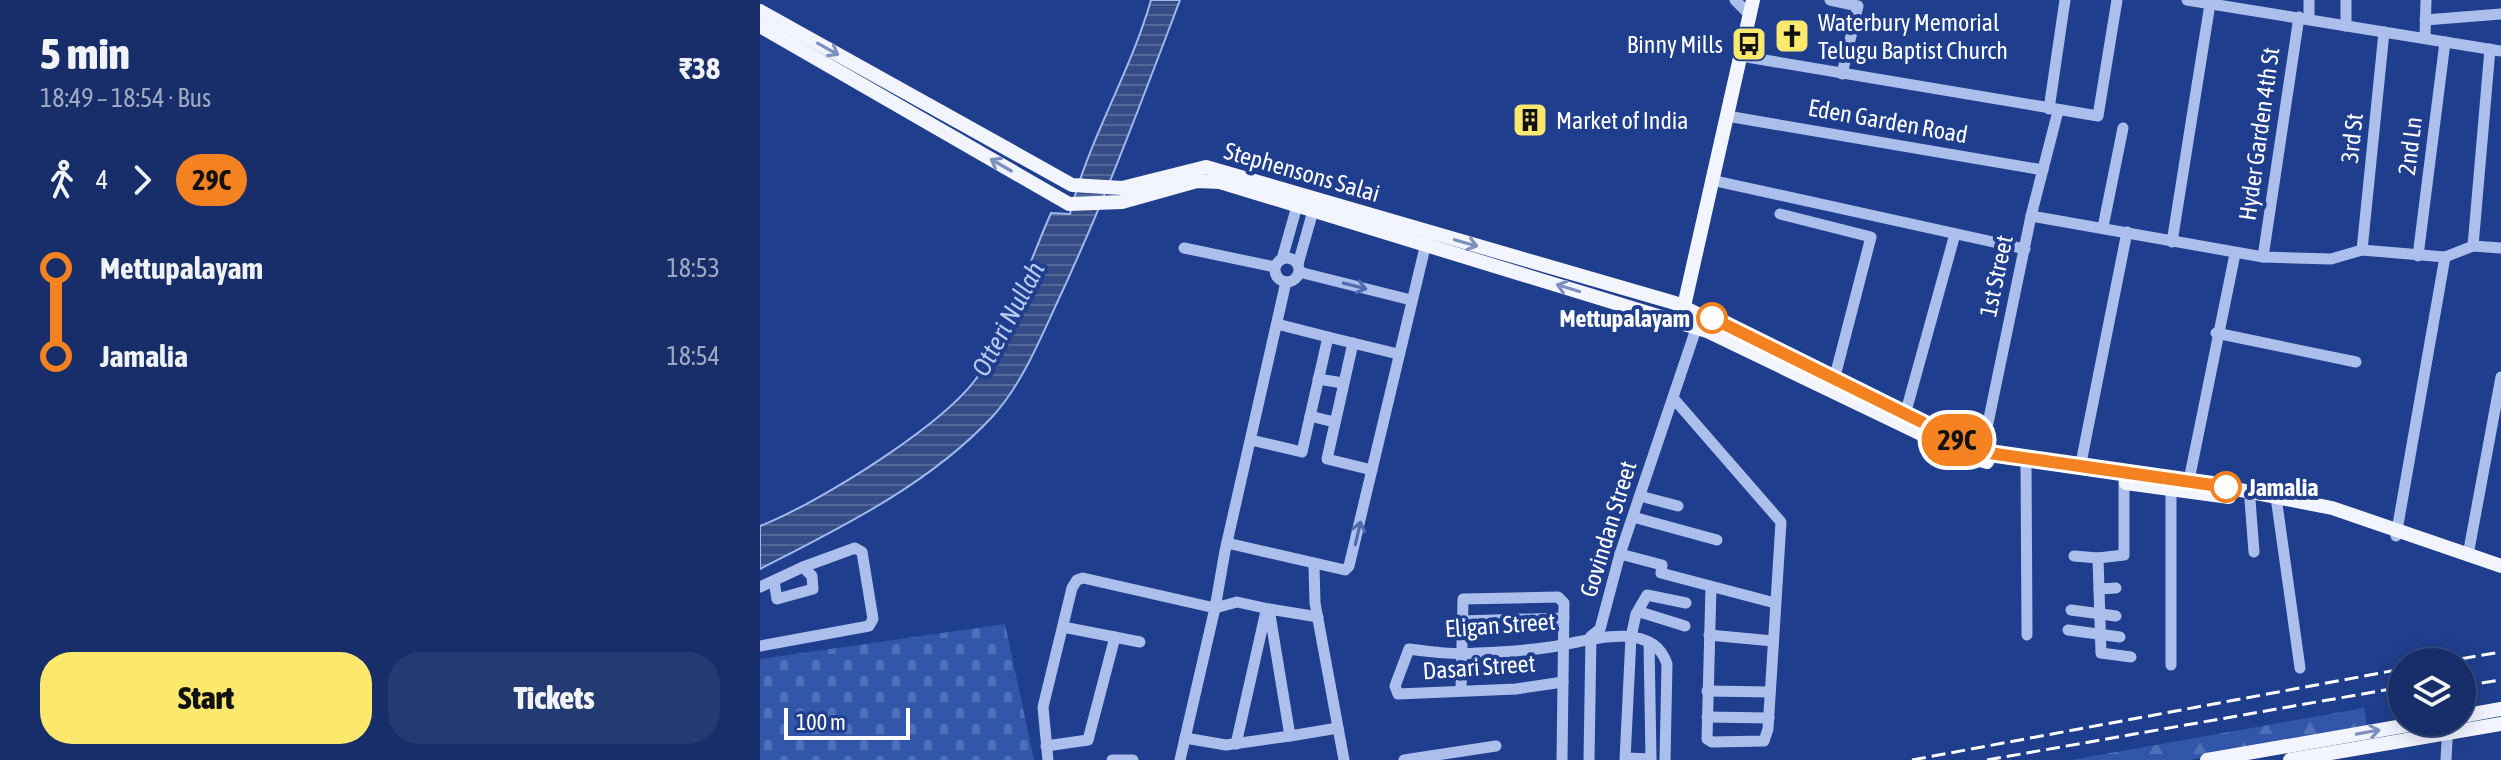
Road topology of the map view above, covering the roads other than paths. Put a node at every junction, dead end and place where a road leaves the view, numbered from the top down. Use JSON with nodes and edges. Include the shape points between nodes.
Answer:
{"nodes":[{"id":1,"x":1735,"y":0,"type":"edge"},
{"id":2,"x":1830,"y":0,"type":"edge"},
{"id":3,"x":2065,"y":0,"type":"edge"},
{"id":4,"x":2117,"y":0,"type":"edge"},
{"id":5,"x":2187,"y":0,"type":"edge"},
{"id":6,"x":2309,"y":0,"type":"edge"},
{"id":7,"x":2346,"y":0,"type":"edge"},
{"id":8,"x":2426,"y":0,"type":"edge"},
{"id":9,"x":2210,"y":4,"type":"junction"},
{"id":10,"x":1752,"y":7,"type":"edge"},
{"id":11,"x":760,"y":11,"type":"edge"},
{"id":12,"x":2501,"y":14,"type":"edge"},
{"id":13,"x":2304,"y":18,"type":"junction"},
{"id":14,"x":2425,"y":20,"type":"junction"},
{"id":15,"x":760,"y":26,"type":"edge"},
{"id":16,"x":2346,"y":26,"type":"junction"},
{"id":17,"x":2384,"y":32,"type":"junction"},
{"id":18,"x":2425,"y":38,"type":"junction"},
{"id":19,"x":2445,"y":42,"type":"junction"},
{"id":20,"x":2495,"y":50,"type":"edge"},
{"id":21,"x":1741,"y":56,"type":"junction"},
{"id":22,"x":1842,"y":74,"type":"junction"},
{"id":23,"x":2053,"y":110,"type":"junction"},
{"id":24,"x":1727,"y":116,"type":"junction"},
{"id":25,"x":2123,"y":128,"type":"dead end"},
{"id":26,"x":2043,"y":170,"type":"junction"},
{"id":27,"x":1711,"y":180,"type":"junction"},
{"id":28,"x":1122,"y":195,"type":"junction"},
{"id":29,"x":1297,"y":206,"type":"junction"},
{"id":30,"x":1313,"y":211,"type":"junction"},
{"id":31,"x":1780,"y":214,"type":"dead end"},
{"id":32,"x":2031,"y":216,"type":"junction"},
{"id":33,"x":2103,"y":227,"type":"junction"},
{"id":34,"x":2127,"y":232,"type":"junction"},
{"id":35,"x":1955,"y":234,"type":"junction"},
{"id":36,"x":1428,"y":239,"type":"junction"},
{"id":37,"x":2172,"y":242,"type":"junction"},
{"id":38,"x":2473,"y":246,"type":"junction"},
{"id":39,"x":1184,"y":248,"type":"dead end"},
{"id":40,"x":2501,"y":248,"type":"edge"},
{"id":41,"x":2025,"y":249,"type":"junction"},
{"id":42,"x":2362,"y":250,"type":"junction"},
{"id":43,"x":2235,"y":254,"type":"junction"},
{"id":44,"x":2418,"y":256,"type":"junction"},
{"id":45,"x":2263,"y":257,"type":"junction"},
{"id":46,"x":2445,"y":257,"type":"junction"},
{"id":47,"x":1279,"y":263,"type":"junction"},
{"id":48,"x":1298,"y":268,"type":"junction"},
{"id":49,"x":1286,"y":282,"type":"junction"},
{"id":50,"x":1411,"y":300,"type":"junction"},
{"id":51,"x":1677,"y":312,"type":"junction"},
{"id":52,"x":1699,"y":321,"type":"junction"},
{"id":53,"x":1277,"y":324,"type":"junction"},
{"id":54,"x":2216,"y":333,"type":"junction"},
{"id":55,"x":1328,"y":337,"type":"junction"},
{"id":56,"x":1353,"y":343,"type":"junction"},
{"id":57,"x":1398,"y":354,"type":"junction"},
{"id":58,"x":2356,"y":362,"type":"dead end"},
{"id":59,"x":2501,"y":377,"type":"edge"},
{"id":60,"x":1318,"y":379,"type":"junction"},
{"id":61,"x":1343,"y":383,"type":"junction"},
{"id":62,"x":1841,"y":388,"type":"junction"},
{"id":63,"x":1674,"y":399,"type":"junction"},
{"id":64,"x":1310,"y":416,"type":"junction"},
{"id":65,"x":1904,"y":420,"type":"junction"},
{"id":66,"x":2497,"y":420,"type":"edge"},
{"id":67,"x":1334,"y":422,"type":"junction"},
{"id":68,"x":1251,"y":440,"type":"junction"},
{"id":69,"x":1982,"y":452,"type":"junction"},
{"id":70,"x":2026,"y":463,"type":"junction"},
{"id":71,"x":2080,"y":468,"type":"junction"},
{"id":72,"x":1372,"y":470,"type":"junction"},
{"id":73,"x":2124,"y":482,"type":"junction"},
{"id":74,"x":2188,"y":486,"type":"junction"},
{"id":75,"x":2171,"y":490,"type":"junction"},
{"id":76,"x":1640,"y":496,"type":"junction"},
{"id":77,"x":2250,"y":500,"type":"junction"},
{"id":78,"x":2278,"y":501,"type":"junction"},
{"id":79,"x":1678,"y":506,"type":"dead end"},
{"id":80,"x":1633,"y":517,"type":"junction"},
{"id":81,"x":2397,"y":533,"type":"junction"},
{"id":82,"x":1717,"y":540,"type":"dead end"},
{"id":83,"x":1227,"y":543,"type":"junction"},
{"id":84,"x":2254,"y":552,"type":"dead end"},
{"id":85,"x":1620,"y":554,"type":"junction"},
{"id":86,"x":2468,"y":555,"type":"junction"},
{"id":87,"x":2074,"y":556,"type":"dead end"},
{"id":88,"x":2098,"y":558,"type":"junction"},
{"id":89,"x":1314,"y":566,"type":"junction"},
{"id":90,"x":2501,"y":566,"type":"edge"},
{"id":91,"x":803,"y":567,"type":"junction"},
{"id":92,"x":774,"y":581,"type":"junction"},
{"id":93,"x":760,"y":587,"type":"edge"},
{"id":94,"x":1711,"y":587,"type":"junction"},
{"id":95,"x":2116,"y":588,"type":"dead end"},
{"id":96,"x":2099,"y":589,"type":"junction"},
{"id":97,"x":1686,"y":603,"type":"dead end"},
{"id":98,"x":1775,"y":603,"type":"junction"},
{"id":99,"x":1215,"y":608,"type":"junction"},
{"id":100,"x":1268,"y":609,"type":"junction"},
{"id":101,"x":2071,"y":610,"type":"dead end"},
{"id":102,"x":1640,"y":612,"type":"junction"},
{"id":103,"x":2100,"y":613,"type":"junction"},
{"id":104,"x":2116,"y":616,"type":"dead end"},
{"id":105,"x":1318,"y":617,"type":"junction"},
{"id":106,"x":1564,"y":618,"type":"junction"},
{"id":107,"x":1461,"y":621,"type":"junction"},
{"id":108,"x":1685,"y":626,"type":"dead end"},
{"id":109,"x":1063,"y":627,"type":"junction"},
{"id":110,"x":2068,"y":630,"type":"dead end"},
{"id":111,"x":2100,"y":633,"type":"junction"},
{"id":112,"x":1709,"y":635,"type":"junction"},
{"id":113,"x":2027,"y":635,"type":"dead end"},
{"id":114,"x":1591,"y":636,"type":"junction"},
{"id":115,"x":1115,"y":637,"type":"junction"},
{"id":116,"x":1631,"y":637,"type":"junction"},
{"id":117,"x":2120,"y":637,"type":"dead end"},
{"id":118,"x":1773,"y":641,"type":"junction"},
{"id":119,"x":1140,"y":642,"type":"dead end"},
{"id":120,"x":1649,"y":642,"type":"junction"},
{"id":121,"x":1563,"y":645,"type":"junction"},
{"id":122,"x":760,"y":646,"type":"edge"},
{"id":123,"x":1460,"y":654,"type":"junction"},
{"id":124,"x":2131,"y":657,"type":"dead end"},
{"id":125,"x":2171,"y":665,"type":"dead end"},
{"id":126,"x":2300,"y":668,"type":"dead end"},
{"id":127,"x":1563,"y":682,"type":"junction"},
{"id":128,"x":1461,"y":690,"type":"junction"},
{"id":129,"x":1707,"y":691,"type":"junction"},
{"id":130,"x":1770,"y":692,"type":"junction"},
{"id":131,"x":1398,"y":694,"type":"joint"},
{"id":132,"x":2501,"y":709,"type":"edge"},
{"id":133,"x":2476,"y":713,"type":"edge"},
{"id":134,"x":1707,"y":717,"type":"junction"},
{"id":135,"x":1769,"y":718,"type":"junction"},
{"id":136,"x":2501,"y":724,"type":"edge"},
{"id":137,"x":2476,"y":726,"type":"edge"},
{"id":138,"x":1338,"y":728,"type":"junction"},
{"id":139,"x":2388,"y":729,"type":"edge"},
{"id":140,"x":1290,"y":736,"type":"junction"},
{"id":141,"x":2418,"y":736,"type":"edge"},
{"id":142,"x":2448,"y":736,"type":"edge"},
{"id":143,"x":1185,"y":738,"type":"junction"},
{"id":144,"x":1236,"y":744,"type":"junction"},
{"id":145,"x":1046,"y":746,"type":"junction"},
{"id":146,"x":1496,"y":746,"type":"dead end"},
{"id":147,"x":2348,"y":755,"type":"edge"},
{"id":148,"x":1626,"y":759,"type":"edge"},
{"id":149,"x":1651,"y":759,"type":"edge"},
{"id":150,"x":1048,"y":760,"type":"edge"},
{"id":151,"x":1112,"y":760,"type":"edge"},
{"id":152,"x":1128,"y":760,"type":"edge"},
{"id":153,"x":1180,"y":760,"type":"edge"},
{"id":154,"x":1344,"y":760,"type":"edge"},
{"id":155,"x":1404,"y":760,"type":"edge"},
{"id":156,"x":1562,"y":760,"type":"edge"},
{"id":157,"x":1589,"y":760,"type":"edge"},
{"id":158,"x":1665,"y":760,"type":"edge"},
{"id":159,"x":2207,"y":760,"type":"edge"},
{"id":160,"x":2290,"y":760,"type":"edge"},
{"id":161,"x":2446,"y":760,"type":"edge"}],
"edges":[{"from":1,"to":10,"type":"street"},
{"from":2,"to":22,"type":"street","via":[[1858,6]]},
{"from":3,"to":23,"type":"street","name":"1st Street"},
{"from":4,"to":23,"type":"street","via":[[2098,116]]},
{"from":5,"to":9,"type":"street"},
{"from":6,"to":13,"type":"street","name":"Hyder Garden 4th St"},
{"from":7,"to":16,"type":"street"},
{"from":8,"to":14,"type":"street"},
{"from":9,"to":13,"type":"street"},
{"from":9,"to":37,"type":"street"},
{"from":10,"to":21,"type":"main road"},
{"from":11,"to":28,"type":"main road","name":"Stephensons Salai","one_way":true,"via":[[1072,185]]},
{"from":12,"to":14,"type":"street"},
{"from":13,"to":16,"type":"street"},
{"from":13,"to":45,"type":"street","name":"Hyder Garden 4th St"},
{"from":14,"to":18,"type":"street"},
{"from":28,"to":15,"type":"main road","name":"Stephensons Salai","one_way":true,"via":[[1069,204]]},
{"from":16,"to":17,"type":"street"},
{"from":17,"to":18,"type":"street"},
{"from":17,"to":42,"type":"street","name":"3rd St"},
{"from":18,"to":19,"type":"street"},
{"from":19,"to":20,"type":"street"},
{"from":19,"to":44,"type":"street","name":"2nd Ln"},
{"from":20,"to":38,"type":"street"},
{"from":21,"to":22,"type":"street"},
{"from":21,"to":24,"type":"main road"},
{"from":22,"to":23,"type":"street"},
{"from":23,"to":26,"type":"street","name":"1st Street"},
{"from":24,"to":26,"type":"street","name":"Eden Garden Road"},
{"from":24,"to":27,"type":"main road"},
{"from":25,"to":33,"type":"street"},
{"from":26,"to":32,"type":"street","name":"1st Street"},
{"from":27,"to":35,"type":"street"},
{"from":27,"to":51,"type":"main road","via":[[1693,277]]},
{"from":28,"to":29,"type":"main road","name":"Stephensons Salai","via":[[1197,181],[1220,182]]},
{"from":28,"to":36,"type":"main road","name":"Stephensons Salai","via":[[1206,167]]},
{"from":29,"to":30,"type":"main road","name":"Stephensons Salai"},
{"from":29,"to":47,"type":"street"},
{"from":30,"to":36,"type":"main road","name":"Stephensons Salai"},
{"from":30,"to":48,"type":"street"},
{"from":31,"to":62,"type":"street","via":[[1871,237]]},
{"from":32,"to":33,"type":"street"},
{"from":32,"to":41,"type":"street","name":"1st Street"},
{"from":33,"to":34,"type":"street"},
{"from":34,"to":37,"type":"street"},
{"from":34,"to":71,"type":"street"},
{"from":35,"to":41,"type":"street"},
{"from":35,"to":65,"type":"street"},
{"from":36,"to":50,"type":"street"},
{"from":36,"to":51,"type":"main road","name":"Stephensons Salai"},
{"from":37,"to":43,"type":"street"},
{"from":38,"to":40,"type":"street"},
{"from":38,"to":46,"type":"street"},
{"from":39,"to":47,"type":"street"},
{"from":41,"to":69,"type":"street","name":"1st Street"},
{"from":42,"to":44,"type":"street"},
{"from":42,"to":45,"type":"street","via":[[2331,259]]},
{"from":43,"to":45,"type":"street"},
{"from":43,"to":54,"type":"street"},
{"from":44,"to":46,"type":"street"},
{"from":46,"to":81,"type":"street"},
{"from":47,"to":48,"type":"street","via":[[1288,258]]},
{"from":47,"to":49,"type":"street","via":[[1277,278]]},
{"from":48,"to":49,"type":"street","via":[[1295,280]]},
{"from":48,"to":50,"type":"street","one_way":true},
{"from":49,"to":53,"type":"street"},
{"from":50,"to":57,"type":"street"},
{"from":51,"to":52,"type":"main road","name":"Stephensons Salai"},
{"from":52,"to":62,"type":"main road","name":"Stephensons Salai"},
{"from":52,"to":63,"type":"street","name":"Govindan Street"},
{"from":53,"to":55,"type":"street"},
{"from":53,"to":68,"type":"street"},
{"from":54,"to":58,"type":"street"},
{"from":54,"to":74,"type":"street"},
{"from":55,"to":56,"type":"street"},
{"from":55,"to":60,"type":"street"},
{"from":56,"to":57,"type":"street"},
{"from":56,"to":61,"type":"street"},
{"from":57,"to":72,"type":"street"},
{"from":59,"to":66,"type":"street"},
{"from":60,"to":61,"type":"street"},
{"from":60,"to":64,"type":"street"},
{"from":61,"to":67,"type":"street"},
{"from":62,"to":65,"type":"main road","name":"Stephensons Salai"},
{"from":63,"to":76,"type":"street","name":"Govindan Street"},
{"from":63,"to":98,"type":"street","via":[[1781,522]]},
{"from":64,"to":67,"type":"street"},
{"from":64,"to":68,"type":"street","via":[[1302,452]]},
{"from":65,"to":69,"type":"main road"},
{"from":65,"to":70,"type":"main road","via":[[1967,456]]},
{"from":66,"to":86,"type":"street"},
{"from":67,"to":72,"type":"street","via":[[1327,459]]},
{"from":68,"to":83,"type":"street"},
{"from":69,"to":70,"type":"main road"},
{"from":70,"to":71,"type":"main road"},
{"from":70,"to":73,"type":"main road"},
{"from":70,"to":113,"type":"street"},
{"from":71,"to":74,"type":"main road"},
{"from":89,"to":72,"type":"street","one_way":true,"via":[[1341,571],[1349,566]]},
{"from":73,"to":75,"type":"main road"},
{"from":73,"to":88,"type":"street","via":[[2124,555]]},
{"from":74,"to":75,"type":"main road"},
{"from":74,"to":77,"type":"main road"},
{"from":74,"to":78,"type":"main road"},
{"from":75,"to":125,"type":"street"},
{"from":76,"to":79,"type":"street"},
{"from":76,"to":80,"type":"street","name":"Govindan Street"},
{"from":77,"to":78,"type":"main road"},
{"from":77,"to":84,"type":"street"},
{"from":78,"to":81,"type":"main road","via":[[2332,508]]},
{"from":78,"to":126,"type":"street"},
{"from":80,"to":82,"type":"street"},
{"from":80,"to":85,"type":"street","name":"Govindan Street"},
{"from":81,"to":86,"type":"main road","via":[[2422,546],[2434,544]]},
{"from":83,"to":89,"type":"street"},
{"from":83,"to":99,"type":"street"},
{"from":85,"to":94,"type":"street"},
{"from":85,"to":114,"type":"street","name":"Govindan Street","via":[[1600,629]]},
{"from":86,"to":90,"type":"main road"},
{"from":87,"to":88,"type":"street"},
{"from":88,"to":96,"type":"street"},
{"from":89,"to":105,"type":"street"},
{"from":91,"to":92,"type":"street"},
{"from":91,"to":92,"type":"street","via":[[812,576],[809,592],[777,599]]},
{"from":91,"to":122,"type":"street","via":[[855,548],[862,552],[873,619],[869,626],[829,636]]},
{"from":92,"to":93,"type":"street"},
{"from":94,"to":98,"type":"street"},
{"from":94,"to":112,"type":"street"},
{"from":95,"to":96,"type":"street"},
{"from":96,"to":103,"type":"street"},
{"from":97,"to":102,"type":"street","via":[[1647,595]]},
{"from":98,"to":118,"type":"street"},
{"from":99,"to":100,"type":"street","via":[[1237,602]]},
{"from":99,"to":109,"type":"street","via":[[1080,578],[1072,588]]},
{"from":99,"to":143,"type":"street"},
{"from":100,"to":105,"type":"street"},
{"from":100,"to":140,"type":"street"},
{"from":100,"to":144,"type":"street"},
{"from":101,"to":103,"type":"street"},
{"from":102,"to":108,"type":"street"},
{"from":102,"to":116,"type":"street"},
{"from":103,"to":104,"type":"street"},
{"from":103,"to":111,"type":"street"},
{"from":105,"to":138,"type":"street"},
{"from":106,"to":107,"type":"street"},
{"from":106,"to":107,"type":"street","via":[[1564,603],[1558,597],[1463,599]]},
{"from":106,"to":121,"type":"street"},
{"from":107,"to":123,"type":"street"},
{"from":109,"to":115,"type":"street"},
{"from":109,"to":145,"type":"street","via":[[1043,707]]},
{"from":110,"to":111,"type":"street"},
{"from":111,"to":117,"type":"street"},
{"from":111,"to":124,"type":"street","via":[[2101,653]]},
{"from":112,"to":118,"type":"street"},
{"from":112,"to":129,"type":"street"},
{"from":114,"to":116,"type":"street","name":"Eligan Street"},
{"from":114,"to":121,"type":"street","name":"Eligan Street"},
{"from":114,"to":157,"type":"street","name":"Govindan Street"},
{"from":115,"to":119,"type":"street"},
{"from":115,"to":145,"type":"street","via":[[1088,740]]},
{"from":116,"to":120,"type":"street","name":"Eligan Street"},
{"from":116,"to":148,"type":"street"},
{"from":118,"to":130,"type":"street"},
{"from":120,"to":149,"type":"street"},
{"from":120,"to":158,"type":"street","via":[[1663,652],[1667,664]]},
{"from":121,"to":123,"type":"street","name":"Eligan Street"},
{"from":121,"to":127,"type":"street"},
{"from":123,"to":128,"type":"street"},
{"from":123,"to":131,"type":"street","name":"Eligan Street","via":[[1409,649],[1395,686]]},
{"from":127,"to":128,"type":"street","name":"Dasari Street"},
{"from":127,"to":156,"type":"street"},
{"from":128,"to":131,"type":"street","name":"Dasari Street"},
{"from":129,"to":130,"type":"street"},
{"from":129,"to":134,"type":"street"},
{"from":130,"to":135,"type":"street"},
{"from":132,"to":133,"type":"main road"},
{"from":134,"to":135,"type":"street"},
{"from":134,"to":135,"type":"street","via":[[1707,739],[1712,742],[1764,741]]},
{"from":136,"to":137,"type":"main road"},
{"from":138,"to":140,"type":"street"},
{"from":138,"to":154,"type":"street"},
{"from":159,"to":139,"type":"main road","one_way":true},
{"from":140,"to":144,"type":"street"},
{"from":141,"to":147,"type":"main road"},
{"from":142,"to":161,"type":"street"},
{"from":143,"to":144,"type":"street"},
{"from":143,"to":153,"type":"street"},
{"from":145,"to":150,"type":"street"},
{"from":146,"to":155,"type":"street"},
{"from":147,"to":160,"type":"main road"},
{"from":148,"to":149,"type":"street"},
{"from":151,"to":152,"type":"street"}]}
